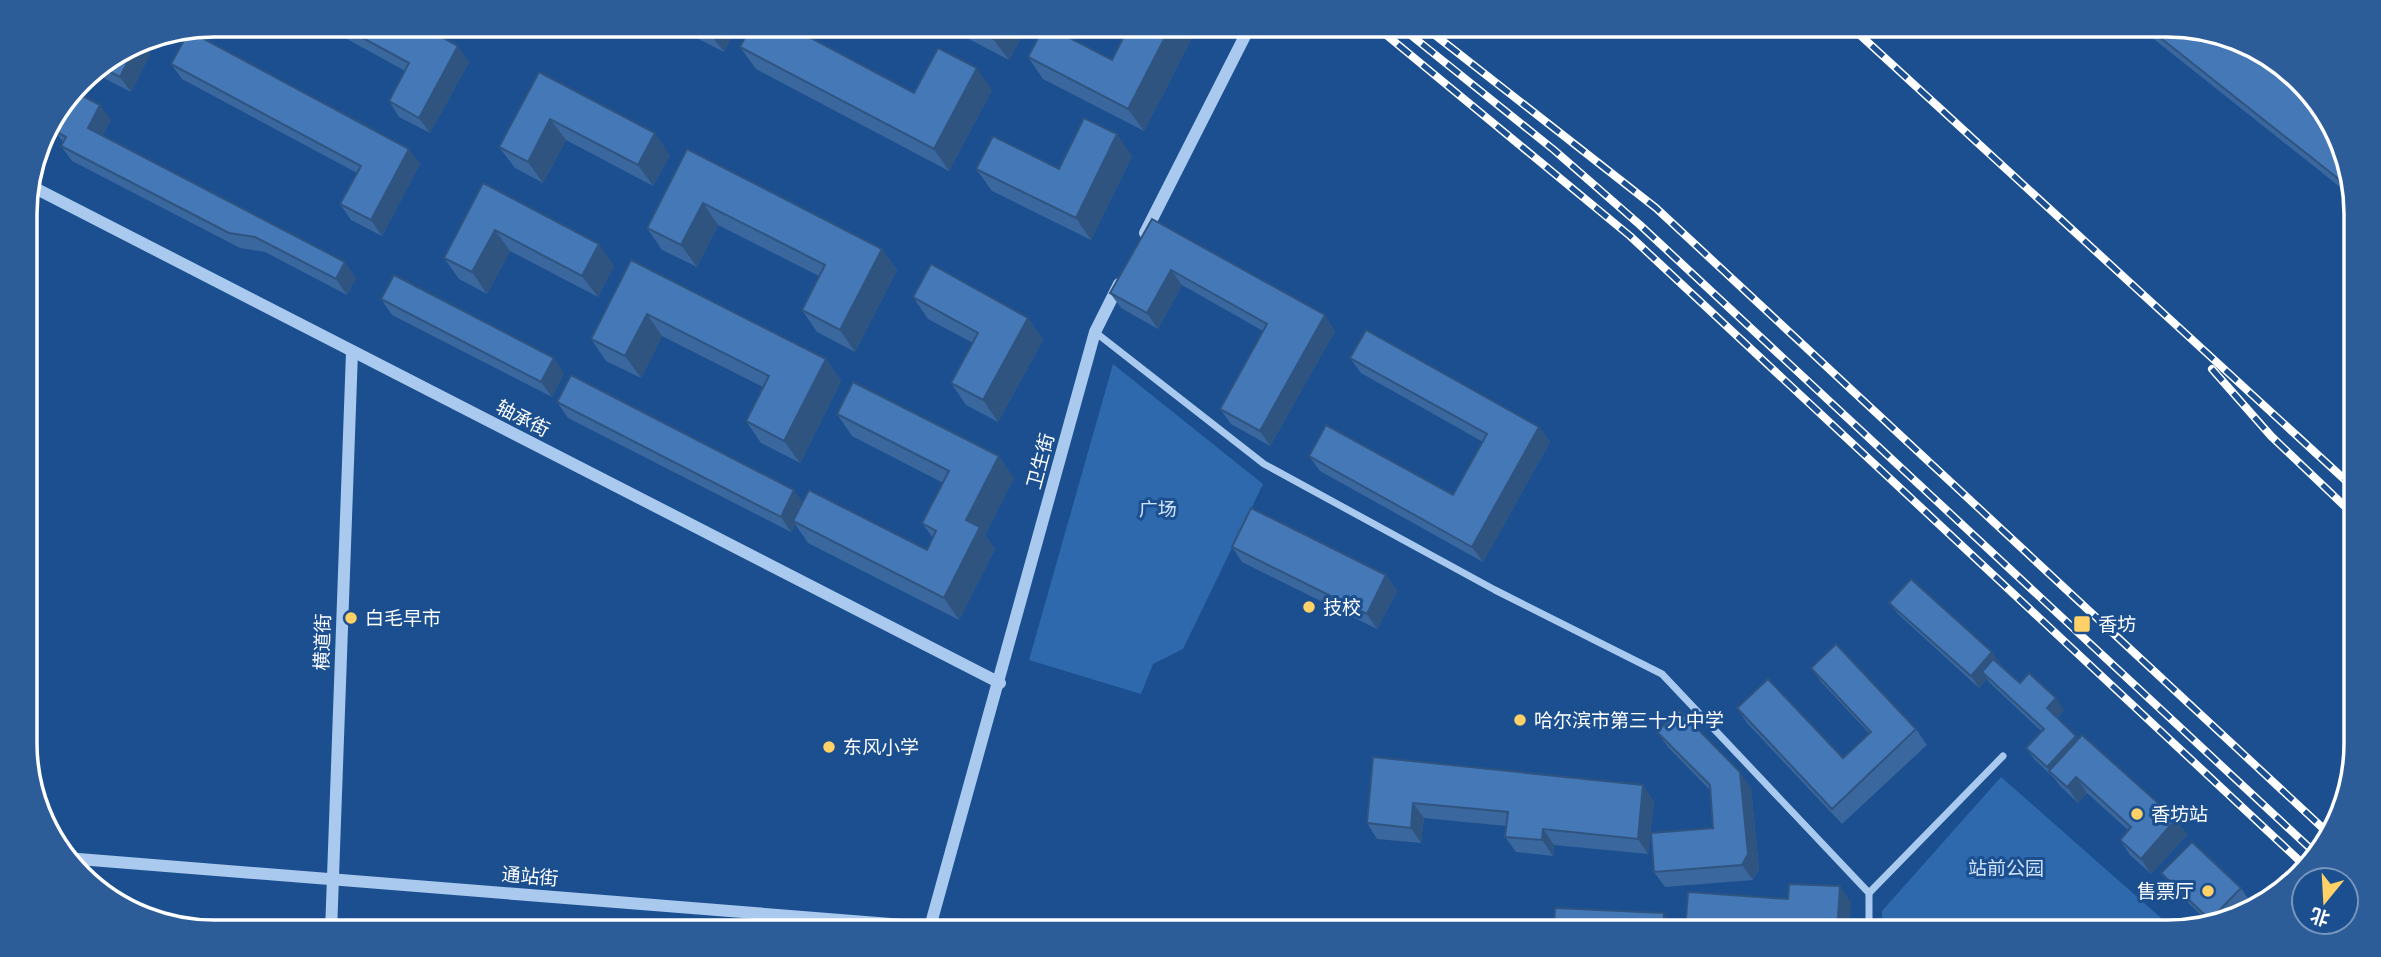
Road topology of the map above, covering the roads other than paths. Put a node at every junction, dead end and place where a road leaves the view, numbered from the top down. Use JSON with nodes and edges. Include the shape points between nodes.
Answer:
{"nodes":[{"id":1,"x":1244,"y":37,"type":"edge"},
{"id":2,"x":38,"y":190,"type":"edge"},
{"id":3,"x":1139,"y":246,"type":"edge"},
{"id":4,"x":1126,"y":271,"type":"edge"},
{"id":5,"x":1095,"y":332,"type":"junction"},
{"id":6,"x":352,"y":352,"type":"junction"},
{"id":7,"x":1000,"y":683,"type":"junction"},
{"id":8,"x":2003,"y":756,"type":"dead end"},
{"id":9,"x":80,"y":859,"type":"edge"},
{"id":10,"x":333,"y":879,"type":"junction"},
{"id":11,"x":1869,"y":893,"type":"junction"},
{"id":12,"x":331,"y":920,"type":"edge"},
{"id":13,"x":812,"y":920,"type":"edge"},
{"id":14,"x":932,"y":920,"type":"edge"},
{"id":15,"x":1869,"y":920,"type":"edge"}],
"edges":[{"from":1,"to":3,"type":"street"},
{"from":2,"to":6,"type":"street","name":"轴承街"},
{"from":4,"to":5,"type":"street","name":"卫生街"},
{"from":5,"to":7,"type":"street","name":"卫生街"},
{"from":5,"to":11,"type":"street","via":[[1264,464],[1661,674]]},
{"from":6,"to":7,"type":"street","name":"轴承街"},
{"from":6,"to":10,"type":"street","name":"横道街"},
{"from":7,"to":14,"type":"street","name":"卫生街"},
{"from":8,"to":11,"type":"street"},
{"from":9,"to":10,"type":"street","name":"通站街"},
{"from":10,"to":12,"type":"street","name":"横道街"},
{"from":10,"to":13,"type":"street","name":"通站街"},
{"from":11,"to":15,"type":"street"}]}
